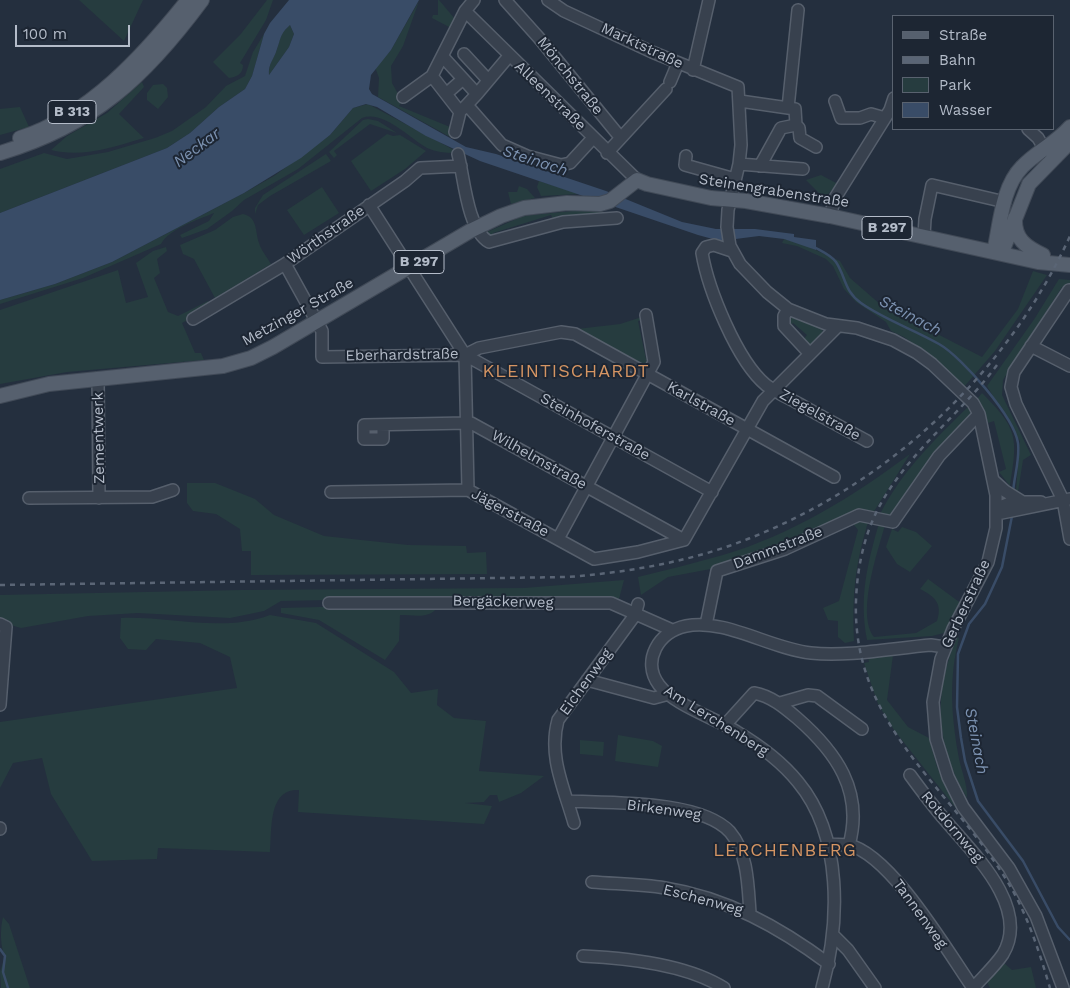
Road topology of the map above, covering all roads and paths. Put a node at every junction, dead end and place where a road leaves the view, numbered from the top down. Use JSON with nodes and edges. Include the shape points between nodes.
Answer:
{"nodes":[{"id":1,"x":188,"y":0,"type":"edge"},
{"id":2,"x":202,"y":0,"type":"edge"},
{"id":3,"x":474,"y":0,"type":"edge"},
{"id":4,"x":505,"y":0,"type":"edge"},
{"id":5,"x":548,"y":0,"type":"edge"},
{"id":6,"x":709,"y":0,"type":"edge"},
{"id":7,"x":798,"y":10,"type":"dead end"},
{"id":8,"x":465,"y":11,"type":"junction"},
{"id":9,"x":464,"y":54,"type":"dead end"},
{"id":10,"x":509,"y":56,"type":"junction"},
{"id":11,"x":443,"y":57,"type":"junction"},
{"id":12,"x":678,"y":63,"type":"junction"},
{"id":13,"x":138,"y":66,"type":"junction"},
{"id":14,"x":693,"y":70,"type":"junction"},
{"id":15,"x":432,"y":76,"type":"junction"},
{"id":16,"x":463,"y":78,"type":"junction"},
{"id":17,"x":488,"y":80,"type":"junction"},
{"id":18,"x":738,"y":87,"type":"joint"},
{"id":19,"x":446,"y":94,"type":"junction"},
{"id":20,"x":477,"y":94,"type":"junction"},
{"id":21,"x":403,"y":97,"type":"dead end"},
{"id":22,"x":740,"y":101,"type":"junction"},
{"id":23,"x":835,"y":101,"type":"dead end"},
{"id":24,"x":892,"y":103,"type":"edge"},
{"id":25,"x":463,"y":108,"type":"junction"},
{"id":26,"x":788,"y":108,"type":"junction"},
{"id":27,"x":887,"y":114,"type":"junction"},
{"id":28,"x":796,"y":125,"type":"junction"},
{"id":29,"x":1070,"y":127,"type":"edge"},
{"id":30,"x":1029,"y":130,"type":"edge"},
{"id":31,"x":455,"y":132,"type":"dead end"},
{"id":32,"x":620,"y":137,"type":"junction"},
{"id":33,"x":593,"y":138,"type":"junction"},
{"id":34,"x":1070,"y":142,"type":"edge"},
{"id":35,"x":0,"y":144,"type":"edge"},
{"id":36,"x":816,"y":147,"type":"dead end"},
{"id":37,"x":607,"y":153,"type":"junction"},
{"id":38,"x":0,"y":154,"type":"edge"},
{"id":39,"x":458,"y":154,"type":"dead end"},
{"id":40,"x":1048,"y":155,"type":"junction"},
{"id":41,"x":686,"y":156,"type":"dead end"},
{"id":42,"x":739,"y":164,"type":"junction"},
{"id":43,"x":461,"y":166,"type":"junction"},
{"id":44,"x":760,"y":166,"type":"junction"},
{"id":45,"x":803,"y":169,"type":"dead end"},
{"id":46,"x":735,"y":179,"type":"junction"},
{"id":47,"x":637,"y":180,"type":"junction"},
{"id":48,"x":1006,"y":199,"type":"junction"},
{"id":49,"x":730,"y":200,"type":"junction"},
{"id":50,"x":1020,"y":201,"type":"junction"},
{"id":51,"x":369,"y":205,"type":"junction"},
{"id":52,"x":830,"y":216,"type":"junction"},
{"id":53,"x":1015,"y":217,"type":"junction"},
{"id":54,"x":617,"y":218,"type":"dead end"},
{"id":55,"x":477,"y":228,"type":"junction"},
{"id":56,"x":924,"y":236,"type":"junction"},
{"id":57,"x":730,"y":246,"type":"junction"},
{"id":58,"x":999,"y":250,"type":"junction"},
{"id":59,"x":1043,"y":255,"type":"junction"},
{"id":60,"x":1070,"y":256,"type":"edge"},
{"id":61,"x":285,"y":264,"type":"junction"},
{"id":62,"x":1070,"y":265,"type":"edge"},
{"id":63,"x":408,"y":268,"type":"junction"},
{"id":64,"x":1069,"y":290,"type":"edge"},
{"id":65,"x":788,"y":309,"type":"junction"},
{"id":66,"x":646,"y":315,"type":"dead end"},
{"id":67,"x":193,"y":319,"type":"dead end"},
{"id":68,"x":316,"y":321,"type":"junction"},
{"id":69,"x":838,"y":326,"type":"junction"},
{"id":70,"x":569,"y":332,"type":"joint"},
{"id":71,"x":1031,"y":346,"type":"junction"},
{"id":72,"x":810,"y":354,"type":"junction"},
{"id":73,"x":465,"y":355,"type":"junction"},
{"id":74,"x":1070,"y":366,"type":"edge"},
{"id":75,"x":648,"y":375,"type":"junction"},
{"id":76,"x":98,"y":378,"type":"junction"},
{"id":77,"x":773,"y":390,"type":"junction"},
{"id":78,"x":0,"y":396,"type":"edge"},
{"id":79,"x":979,"y":414,"type":"junction"},
{"id":80,"x":467,"y":423,"type":"junction"},
{"id":81,"x":383,"y":425,"type":"dead end"},
{"id":82,"x":746,"y":429,"type":"junction"},
{"id":83,"x":614,"y":438,"type":"junction"},
{"id":84,"x":866,"y":441,"type":"dead end"},
{"id":85,"x":834,"y":477,"type":"dead end"},
{"id":86,"x":993,"y":480,"type":"junction"},
{"id":87,"x":587,"y":487,"type":"junction"},
{"id":88,"x":173,"y":490,"type":"dead end"},
{"id":89,"x":468,"y":490,"type":"junction"},
{"id":90,"x":331,"y":492,"type":"dead end"},
{"id":91,"x":712,"y":492,"type":"junction"},
{"id":92,"x":29,"y":498,"type":"dead end"},
{"id":93,"x":99,"y":498,"type":"junction"},
{"id":94,"x":1064,"y":500,"type":"edge"},
{"id":95,"x":1021,"y":506,"type":"junction"},
{"id":96,"x":1001,"y":509,"type":"junction"},
{"id":97,"x":558,"y":539,"type":"junction"},
{"id":98,"x":1070,"y":539,"type":"edge"},
{"id":99,"x":684,"y":540,"type":"junction"},
{"id":100,"x":329,"y":603,"type":"dead end"},
{"id":101,"x":636,"y":610,"type":"junction"},
{"id":102,"x":0,"y":624,"type":"edge"},
{"id":103,"x":706,"y":625,"type":"junction"},
{"id":104,"x":672,"y":630,"type":"junction"},
{"id":105,"x":945,"y":647,"type":"junction"},
{"id":106,"x":587,"y":680,"type":"junction"},
{"id":107,"x":669,"y":694,"type":"junction"},
{"id":108,"x":780,"y":703,"type":"junction"},
{"id":109,"x":0,"y":705,"type":"edge"},
{"id":110,"x":725,"y":724,"type":"junction"},
{"id":111,"x":862,"y":729,"type":"dead end"},
{"id":112,"x":910,"y":775,"type":"dead end"},
{"id":113,"x":568,"y":801,"type":"junction"},
{"id":114,"x":574,"y":823,"type":"dead end"},
{"id":115,"x":828,"y":844,"type":"junction"},
{"id":116,"x":849,"y":845,"type":"junction"},
{"id":117,"x":1009,"y":868,"type":"junction"},
{"id":118,"x":994,"y":879,"type":"junction"},
{"id":119,"x":592,"y":882,"type":"dead end"},
{"id":120,"x":750,"y":913,"type":"junction"},
{"id":121,"x":833,"y":934,"type":"junction"},
{"id":122,"x":583,"y":956,"type":"dead end"},
{"id":123,"x":829,"y":964,"type":"junction"},
{"id":124,"x":724,"y":988,"type":"edge"},
{"id":125,"x":822,"y":988,"type":"edge"},
{"id":126,"x":875,"y":988,"type":"edge"},
{"id":127,"x":973,"y":988,"type":"edge"},
{"id":128,"x":1063,"y":988,"type":"edge"}],
"edges":[{"from":1,"to":13,"type":"main road","number":"B 313"},
{"from":2,"to":13,"type":"main road","number":"B 313"},
{"from":3,"to":8,"type":"street"},
{"from":4,"to":32,"type":"street","name":"Mönchstraße"},
{"from":5,"to":12,"type":"street","name":"Marktstraße","via":[[564,11]]},
{"from":6,"to":14,"type":"street"},
{"from":7,"to":26,"type":"street"},
{"from":8,"to":10,"type":"street","name":"Alleenstraße"},
{"from":8,"to":11,"type":"street"},
{"from":9,"to":17,"type":"street"},
{"from":10,"to":17,"type":"street"},
{"from":10,"to":33,"type":"street","name":"Alleenstraße"},
{"from":11,"to":15,"type":"street"},
{"from":11,"to":16,"type":"street"},
{"from":12,"to":14,"type":"street","name":"Marktstraße"},
{"from":12,"to":32,"type":"street","via":[[668,85]]},
{"from":13,"to":35,"type":"main road","number":"B 313","via":[[71,113],[31,134]]},
{"from":13,"to":38,"type":"main road","number":"B 313","via":[[109,102],[32,144]]},
{"from":14,"to":18,"type":"street","name":"Marktstraße"},
{"from":15,"to":19,"type":"street"},
{"from":15,"to":21,"type":"street"},
{"from":16,"to":19,"type":"street"},
{"from":16,"to":20,"type":"street"},
{"from":17,"to":20,"type":"street"},
{"from":18,"to":22,"type":"street","name":"Gerberstraße"},
{"from":19,"to":25,"type":"street"},
{"from":20,"to":25,"type":"street"},
{"from":22,"to":26,"type":"street"},
{"from":22,"to":42,"type":"street","name":"Gerberstraße"},
{"from":23,"to":27,"type":"street","via":[[841,118]]},
{"from":24,"to":27,"type":"street"},
{"from":25,"to":31,"type":"street"},
{"from":25,"to":33,"type":"street","via":[[506,148],[561,165],[570,163]]},
{"from":26,"to":28,"type":"street","via":[[795,109]]},
{"from":27,"to":52,"type":"street","via":[[835,198]]},
{"from":28,"to":36,"type":"street","via":[[800,138]]},
{"from":28,"to":44,"type":"street","via":[[781,128]]},
{"from":29,"to":40,"type":"main road"},
{"from":30,"to":40,"type":"street"},
{"from":32,"to":37,"type":"street"},
{"from":33,"to":37,"type":"street","name":"Alleenstraße"},
{"from":34,"to":40,"type":"main road"},
{"from":37,"to":47,"type":"street","name":"Alleenstraße"},
{"from":39,"to":43,"type":"street"},
{"from":40,"to":48,"type":"main road","via":[[1017,172]]},
{"from":40,"to":50,"type":"main road"},
{"from":41,"to":46,"type":"street","via":[[685,165]]},
{"from":42,"to":44,"type":"street"},
{"from":42,"to":46,"type":"street","name":"Gerberstraße"},
{"from":43,"to":51,"type":"street","name":"Wörthstraße","via":[[420,168],[405,182]]},
{"from":43,"to":55,"type":"street"},
{"from":44,"to":45,"type":"street"},
{"from":46,"to":49,"type":"street","name":"Gerberstraße"},
{"from":47,"to":49,"type":"main road","name":"Steinengrabenstraße","number":"B 297"},
{"from":47,"to":55,"type":"main road","name":"Metzinger Straße","number":"B 297","via":[[610,201],[524,208]]},
{"from":48,"to":50,"type":"main road"},
{"from":48,"to":56,"type":"street","via":[[932,185]]},
{"from":48,"to":58,"type":"main road"},
{"from":49,"to":52,"type":"main road","name":"Steinengrabenstraße","number":"B 297"},
{"from":49,"to":57,"type":"street","name":"Gerberstraße","via":[[727,227]]},
{"from":50,"to":53,"type":"main road"},
{"from":51,"to":61,"type":"street","name":"Wörthstraße"},
{"from":51,"to":63,"type":"street","name":"Steinhoferstraße"},
{"from":52,"to":56,"type":"main road","name":"Steinengrabenstraße","number":"B 297"},
{"from":53,"to":58,"type":"main road"},
{"from":53,"to":59,"type":"main road","via":[[1020,241]]},
{"from":54,"to":55,"type":"street","via":[[563,222],[489,242]]},
{"from":55,"to":63,"type":"main road","name":"Metzinger Straße","number":"B 297"},
{"from":56,"to":58,"type":"main road","name":"Steinengrabenstraße","number":"B 297"},
{"from":57,"to":65,"type":"street","name":"Gerberstraße","via":[[751,276]]},
{"from":57,"to":77,"type":"street","name":"Ziegelstraße","via":[[706,247],[702,253],[704,268],[713,294],[742,352],[756,374]]},
{"from":58,"to":59,"type":"main road","name":"Steinengrabenstraße","number":"B 297"},
{"from":58,"to":62,"type":"main road","name":"Steinengrabenstraße","number":"B 297","via":[[1048,264]]},
{"from":59,"to":60,"type":"main road","name":"Steinengrabenstraße","number":"B 297"},
{"from":61,"to":67,"type":"street","name":"Wörthstraße"},
{"from":61,"to":68,"type":"street"},
{"from":63,"to":68,"type":"main road","name":"Metzinger Straße","number":"B 297"},
{"from":63,"to":73,"type":"street","name":"Steinhoferstraße"},
{"from":64,"to":71,"type":"street"},
{"from":65,"to":69,"type":"street","name":"Gerberstraße"},
{"from":65,"to":72,"type":"street","via":[[784,326]]},
{"from":66,"to":75,"type":"street","via":[[654,362]]},
{"from":68,"to":73,"type":"street","name":"Eberhardstraße","via":[[322,331],[322,357]]},
{"from":68,"to":76,"type":"main road","name":"Metzinger Straße","number":"B 297","via":[[238,362]]},
{"from":69,"to":72,"type":"street"},
{"from":69,"to":79,"type":"street","name":"Gerberstraße","via":[[893,340],[918,353],[973,403]]},
{"from":70,"to":73,"type":"street","name":"Eberhardstraße","via":[[479,348]]},
{"from":70,"to":75,"type":"street","name":"Karlstraße"},
{"from":71,"to":74,"type":"street"},
{"from":71,"to":94,"type":"street","via":[[1014,372],[1013,395]]},
{"from":72,"to":77,"type":"street"},
{"from":73,"to":80,"type":"street"},
{"from":73,"to":83,"type":"street","name":"Steinhoferstraße"},
{"from":75,"to":82,"type":"street","name":"Karlstraße"},
{"from":75,"to":83,"type":"street"},
{"from":76,"to":78,"type":"main road","name":"Metzinger Straße","number":"B 297","via":[[31,387]]},
{"from":76,"to":93,"type":"street","name":"Zementwerk"},
{"from":77,"to":82,"type":"street"},
{"from":77,"to":84,"type":"street","name":"Ziegelstraße"},
{"from":79,"to":86,"type":"street","name":"Gerberstraße"},
{"from":79,"to":103,"type":"street","name":"Dammstraße","via":[[939,456],[896,519],[890,522],[859,515],[784,549],[717,570]]},
{"from":80,"to":81,"type":"street","name":"Wilhelmstraße"},
{"from":80,"to":87,"type":"street","name":"Wilhelmstraße"},
{"from":80,"to":89,"type":"street"},
{"from":82,"to":85,"type":"street","name":"Karlstraße"},
{"from":82,"to":91,"type":"street"},
{"from":83,"to":87,"type":"street"},
{"from":83,"to":91,"type":"street","name":"Steinhoferstraße"},
{"from":86,"to":95,"type":"street"},
{"from":86,"to":96,"type":"street","name":"Gerberstraße"},
{"from":87,"to":97,"type":"street"},
{"from":87,"to":99,"type":"street","name":"Wilhelmstraße"},
{"from":88,"to":93,"type":"street","name":"Zementwerk","via":[[152,497]]},
{"from":89,"to":90,"type":"street","name":"Jägerstraße"},
{"from":89,"to":97,"type":"street","name":"Jägerstraße"},
{"from":91,"to":99,"type":"street"},
{"from":92,"to":93,"type":"street","name":"Zementwerk"},
{"from":94,"to":95,"type":"street"},
{"from":94,"to":98,"type":"street"},
{"from":95,"to":96,"type":"street"},
{"from":96,"to":105,"type":"street","name":"Gerberstraße","via":[[988,562]]},
{"from":97,"to":99,"type":"street","name":"Jägerstraße","via":[[594,559]]},
{"from":100,"to":101,"type":"street","name":"Bergäckerweg","via":[[611,603]]},
{"from":101,"to":104,"type":"street","name":"Bergäckerweg"},
{"from":101,"to":106,"type":"street","name":"Eichenweg"},
{"from":102,"to":109,"type":"street","via":[[6,627]]},
{"from":103,"to":104,"type":"street"},
{"from":103,"to":105,"type":"street","via":[[812,653],[931,645]]},
{"from":104,"to":107,"type":"street","name":"Am Lerchenberg","via":[[655,648],[651,659],[659,685]]},
{"from":105,"to":117,"type":"street","name":"Gerberstraße","via":[[933,702],[940,757],[963,807]]},
{"from":106,"to":107,"type":"street","via":[[654,698]]},
{"from":106,"to":113,"type":"street","name":"Eichenweg","via":[[558,720],[554,732],[556,762]]},
{"from":107,"to":110,"type":"street","name":"Am Lerchenberg"},
{"from":108,"to":110,"type":"street","via":[[754,693]]},
{"from":108,"to":111,"type":"street","via":[[808,695],[817,696]]},
{"from":108,"to":116,"type":"street","via":[[832,753],[846,777],[854,829]]},
{"from":110,"to":115,"type":"street","name":"Am Lerchenberg","via":[[769,754],[798,782],[812,803]]},
{"from":112,"to":118,"type":"street","name":"Rotdornweg"},
{"from":113,"to":114,"type":"street","name":"Eichenweg"},
{"from":113,"to":120,"type":"street","name":"Birkenweg","via":[[641,804],[703,814],[716,820],[740,849],[748,877]]},
{"from":115,"to":116,"type":"street","name":"Tannenweg"},
{"from":115,"to":121,"type":"street","name":"Am Lerchenberg","via":[[833,886]]},
{"from":116,"to":127,"type":"street","name":"Tannenweg","via":[[873,859],[896,879]]},
{"from":117,"to":118,"type":"street"},
{"from":117,"to":128,"type":"street","name":"Gerberstraße","via":[[1036,916]]},
{"from":118,"to":127,"type":"street","name":"Rotdornweg","via":[[1009,913],[1011,927],[1003,953]]},
{"from":119,"to":120,"type":"street","name":"Eschenweg","via":[[665,888]]},
{"from":120,"to":123,"type":"street","name":"Eschenweg","via":[[796,939]]},
{"from":121,"to":123,"type":"street","name":"Am Lerchenberg"},
{"from":121,"to":126,"type":"street"},
{"from":122,"to":124,"type":"street","via":[[627,958],[674,968]]},
{"from":123,"to":125,"type":"street","name":"Am Lerchenberg"}]}
